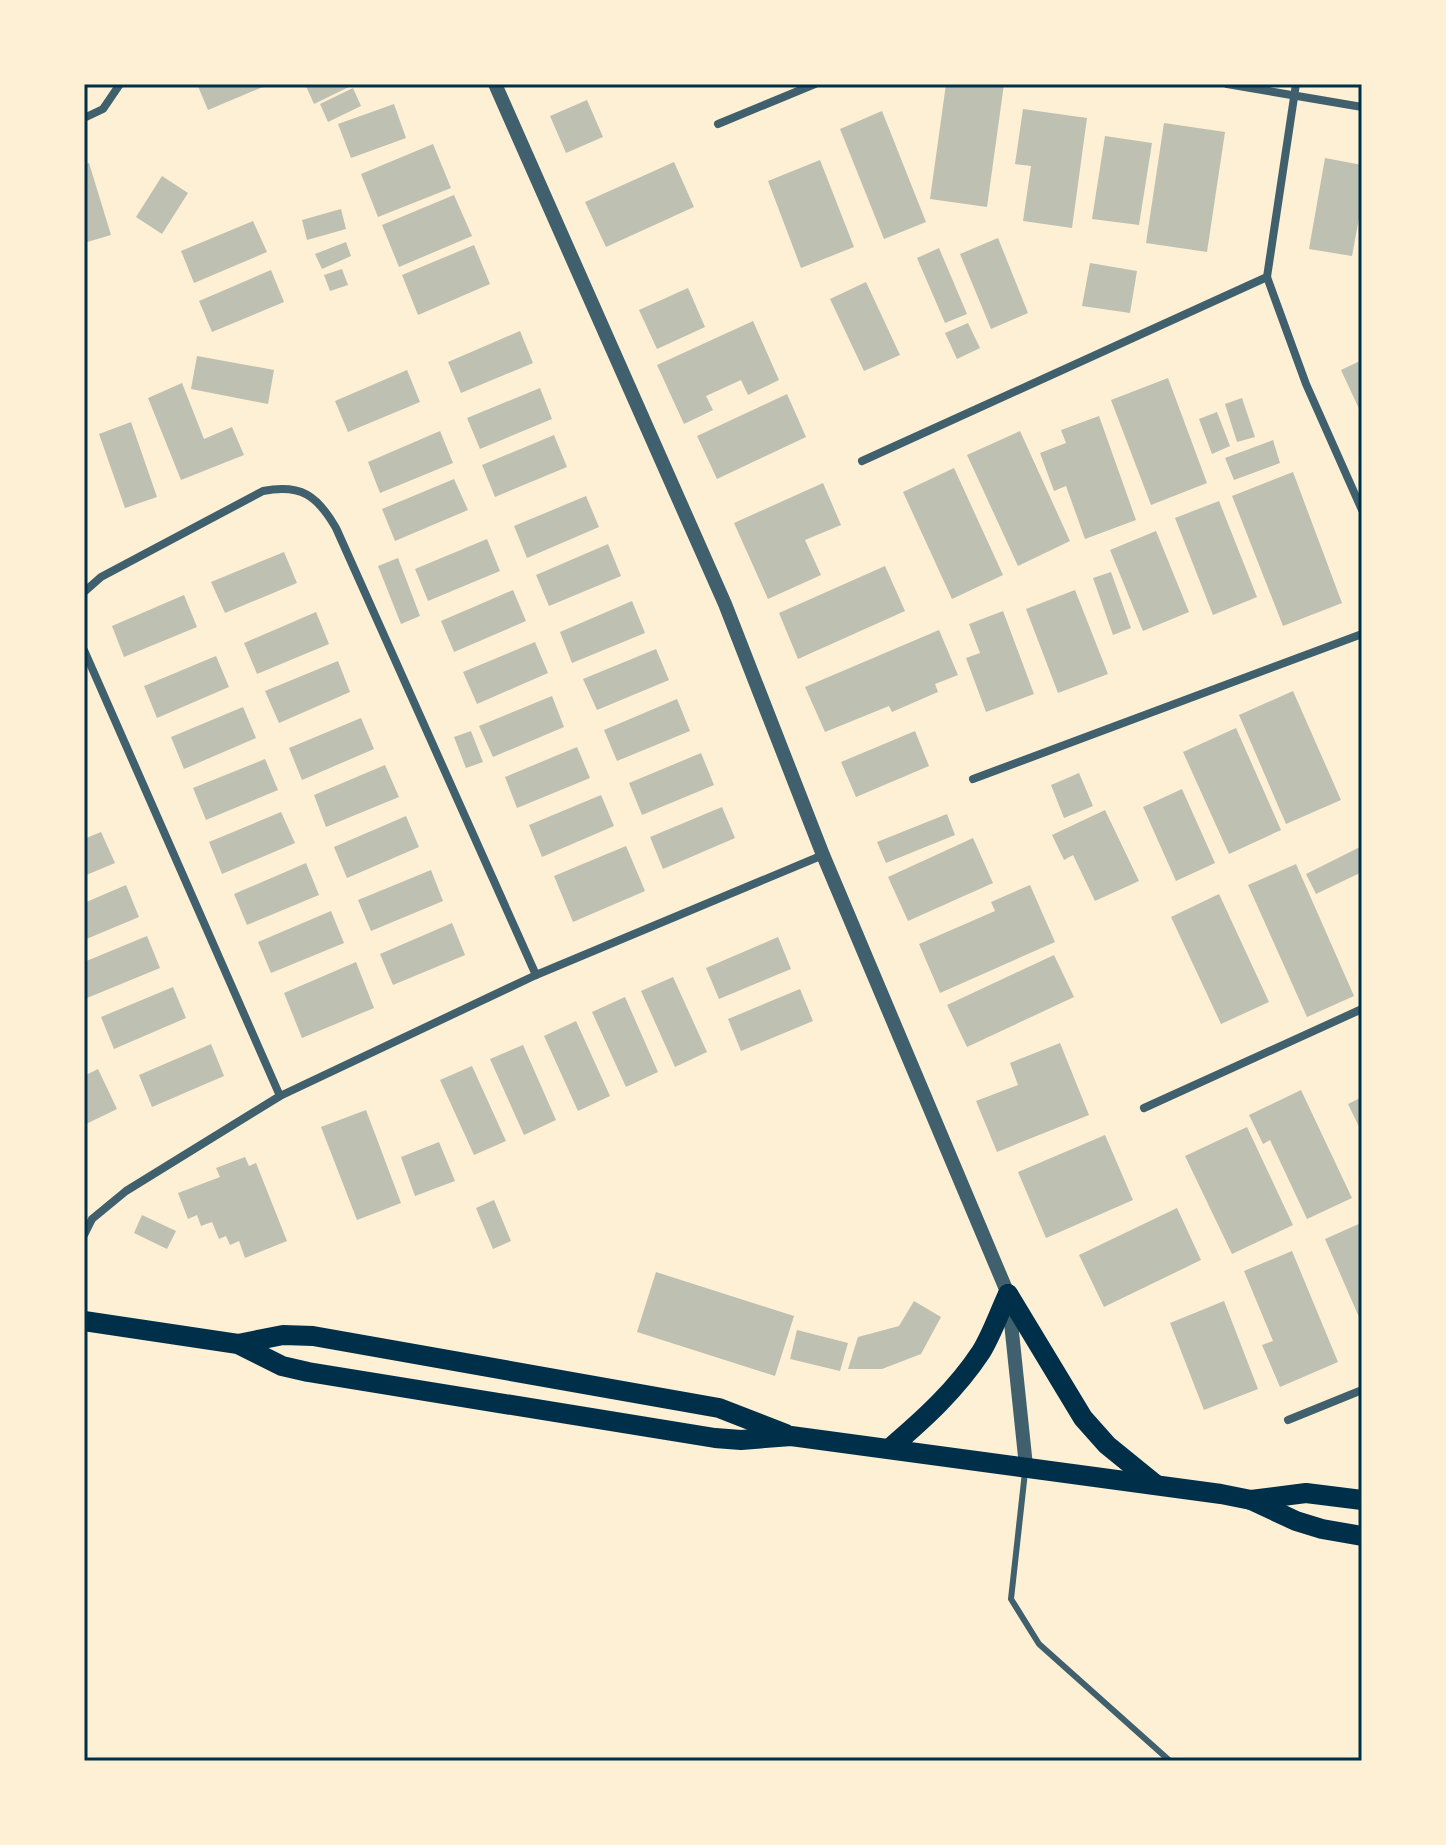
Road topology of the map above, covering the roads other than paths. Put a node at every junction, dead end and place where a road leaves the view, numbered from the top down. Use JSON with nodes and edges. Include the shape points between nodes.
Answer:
{"nodes":[{"id":1,"x":120,"y":84,"type":"edge"},
{"id":2,"x":495,"y":84,"type":"edge"},
{"id":3,"x":815,"y":84,"type":"edge"},
{"id":4,"x":1227,"y":84,"type":"edge"},
{"id":5,"x":1296,"y":84,"type":"edge"},
{"id":6,"x":1294,"y":95,"type":"junction"},
{"id":7,"x":1362,"y":107,"type":"edge"},
{"id":8,"x":84,"y":118,"type":"edge"},
{"id":9,"x":718,"y":124,"type":"dead end"},
{"id":10,"x":1267,"y":277,"type":"junction"},
{"id":11,"x":862,"y":461,"type":"dead end"},
{"id":12,"x":1362,"y":510,"type":"edge"},
{"id":13,"x":84,"y":592,"type":"edge"},
{"id":14,"x":1362,"y":634,"type":"edge"},
{"id":15,"x":84,"y":650,"type":"edge"},
{"id":16,"x":973,"y":779,"type":"dead end"},
{"id":17,"x":823,"y":855,"type":"junction"},
{"id":18,"x":536,"y":975,"type":"junction"},
{"id":19,"x":1362,"y":1009,"type":"edge"},
{"id":20,"x":280,"y":1096,"type":"junction"},
{"id":21,"x":1144,"y":1108,"type":"dead end"},
{"id":22,"x":88,"y":1216,"type":"edge"},
{"id":23,"x":84,"y":1235,"type":"edge"},
{"id":24,"x":1008,"y":1294,"type":"junction"},
{"id":25,"x":84,"y":1321,"type":"edge"},
{"id":26,"x":238,"y":1344,"type":"junction"},
{"id":27,"x":1362,"y":1390,"type":"edge"},
{"id":28,"x":1288,"y":1420,"type":"dead end"},
{"id":29,"x":791,"y":1436,"type":"junction"},
{"id":30,"x":890,"y":1448,"type":"junction"},
{"id":31,"x":1026,"y":1466,"type":"junction"},
{"id":32,"x":1155,"y":1484,"type":"junction"},
{"id":33,"x":1251,"y":1500,"type":"junction"},
{"id":34,"x":1362,"y":1500,"type":"edge"},
{"id":35,"x":1362,"y":1536,"type":"edge"},
{"id":36,"x":1170,"y":1761,"type":"edge"}],
"edges":[{"from":1,"to":8,"type":"street","via":[[103,109]]},
{"from":2,"to":17,"type":"street","via":[[725,604]]},
{"from":3,"to":9,"type":"street"},
{"from":4,"to":6,"type":"street"},
{"from":5,"to":6,"type":"street"},
{"from":6,"to":7,"type":"street"},
{"from":6,"to":10,"type":"street"},
{"from":10,"to":11,"type":"street"},
{"from":10,"to":12,"type":"street","via":[[1306,384]]},
{"from":13,"to":18,"type":"street","via":[[101,577],[263,491],[285,487],[304,492],[325,509]]},
{"from":14,"to":16,"type":"street"},
{"from":15,"to":20,"type":"street"},
{"from":17,"to":18,"type":"street"},
{"from":17,"to":24,"type":"street"},
{"from":18,"to":20,"type":"street"},
{"from":19,"to":21,"type":"street"},
{"from":20,"to":22,"type":"street"},
{"from":22,"to":23,"type":"street"},
{"from":24,"to":30,"type":"main road","via":[[964,1376]]},
{"from":24,"to":31,"type":"street"},
{"from":24,"to":32,"type":"main road","via":[[1083,1418]]},
{"from":25,"to":26,"type":"main road"},
{"from":26,"to":29,"type":"main road","via":[[282,1366],[308,1372],[715,1438]]},
{"from":26,"to":29,"type":"main road","via":[[283,1335],[313,1336],[719,1408]]},
{"from":27,"to":28,"type":"street"},
{"from":29,"to":30,"type":"main road"},
{"from":30,"to":31,"type":"main road"},
{"from":31,"to":32,"type":"main road"},
{"from":31,"to":36,"type":"lane","via":[[1011,1599],[1039,1644]]},
{"from":32,"to":33,"type":"main road"},
{"from":33,"to":34,"type":"main road","via":[[1306,1493]]},
{"from":33,"to":35,"type":"main road","via":[[1296,1521]]}]}
